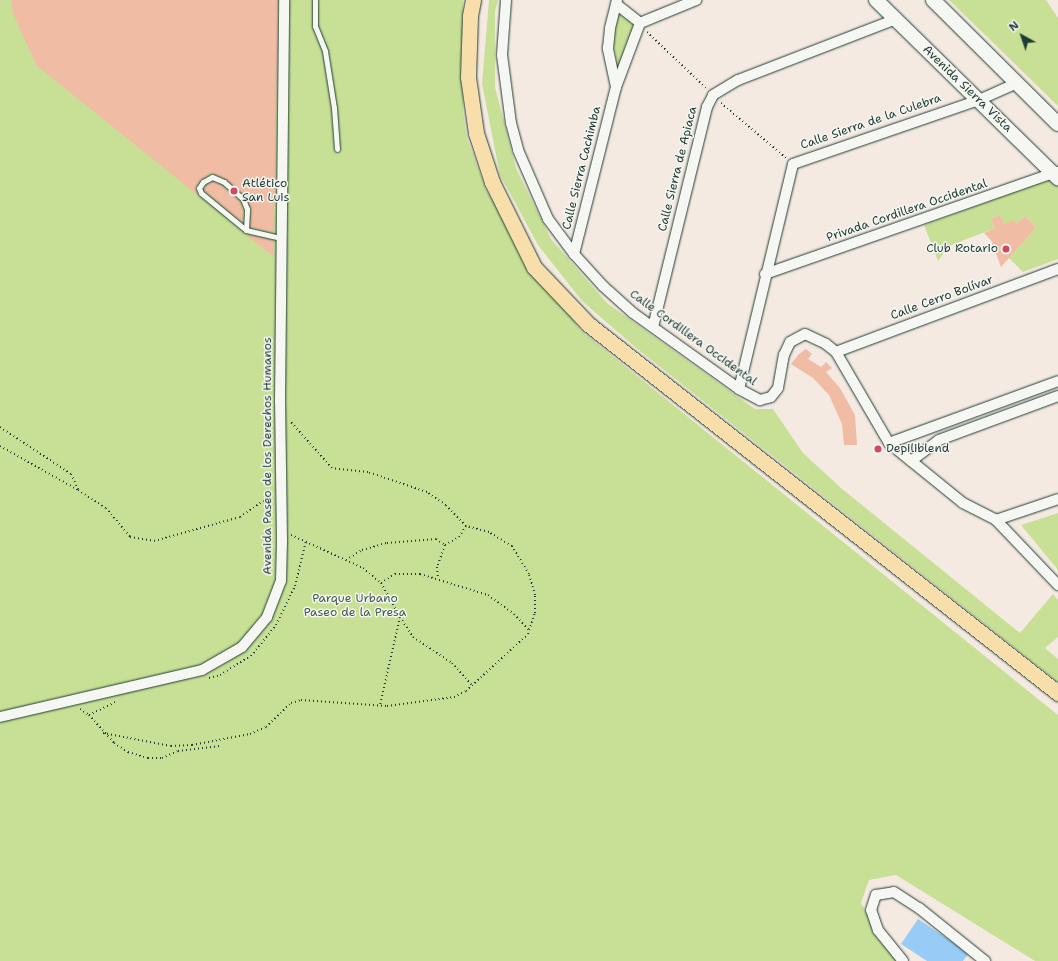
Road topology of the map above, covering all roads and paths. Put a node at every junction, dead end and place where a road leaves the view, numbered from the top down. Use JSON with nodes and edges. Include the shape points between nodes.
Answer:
{"nodes":[{"id":1,"x":284,"y":0,"type":"edge"},
{"id":2,"x":315,"y":0,"type":"edge"},
{"id":3,"x":473,"y":0,"type":"edge"},
{"id":4,"x":506,"y":0,"type":"edge"},
{"id":5,"x":696,"y":0,"type":"edge"},
{"id":6,"x":876,"y":0,"type":"edge"},
{"id":7,"x":933,"y":0,"type":"edge"},
{"id":8,"x":617,"y":2,"type":"edge"},
{"id":9,"x":896,"y":20,"type":"junction"},
{"id":10,"x":640,"y":23,"type":"junction"},
{"id":11,"x":1017,"y":83,"type":"junction"},
{"id":12,"x":616,"y":87,"type":"junction"},
{"id":13,"x":979,"y":100,"type":"junction"},
{"id":14,"x":1058,"y":124,"type":"edge"},
{"id":15,"x":337,"y":149,"type":"dead end"},
{"id":16,"x":1056,"y":174,"type":"edge"},
{"id":17,"x":246,"y":230,"type":"junction"},
{"id":18,"x":281,"y":238,"type":"junction"},
{"id":19,"x":574,"y":254,"type":"junction"},
{"id":20,"x":1058,"y":269,"type":"edge"},
{"id":21,"x":765,"y":274,"type":"junction"},
{"id":22,"x":653,"y":327,"type":"junction"},
{"id":23,"x":836,"y":352,"type":"junction"},
{"id":24,"x":1058,"y":382,"type":"edge"},
{"id":25,"x":740,"y":389,"type":"junction"},
{"id":26,"x":1058,"y":396,"type":"edge"},
{"id":27,"x":280,"y":411,"type":"junction"},
{"id":28,"x":0,"y":427,"type":"edge"},
{"id":29,"x":921,"y":432,"type":"junction"},
{"id":30,"x":889,"y":443,"type":"junction"},
{"id":31,"x":931,"y":445,"type":"junction"},
{"id":32,"x":0,"y":446,"type":"edge"},
{"id":33,"x":911,"y":461,"type":"junction"},
{"id":34,"x":281,"y":488,"type":"junction"},
{"id":35,"x":78,"y":490,"type":"junction"},
{"id":36,"x":1058,"y":499,"type":"edge"},
{"id":37,"x":996,"y":520,"type":"junction"},
{"id":38,"x":466,"y":526,"type":"junction"},
{"id":39,"x":282,"y":531,"type":"junction"},
{"id":40,"x":445,"y":545,"type":"junction"},
{"id":41,"x":346,"y":560,"type":"junction"},
{"id":42,"x":438,"y":579,"type":"junction"},
{"id":43,"x":381,"y":582,"type":"junction"},
{"id":44,"x":1058,"y":585,"type":"edge"},
{"id":45,"x":400,"y":617,"type":"junction"},
{"id":46,"x":529,"y":630,"type":"junction"},
{"id":47,"x":472,"y":686,"type":"junction"},
{"id":48,"x":1058,"y":693,"type":"edge"},
{"id":49,"x":69,"y":702,"type":"junction"},
{"id":50,"x":380,"y":705,"type":"junction"},
{"id":51,"x":0,"y":717,"type":"edge"},
{"id":52,"x":103,"y":733,"type":"junction"},
{"id":53,"x":220,"y":746,"type":"dead end"},
{"id":54,"x":903,"y":961,"type":"edge"},
{"id":55,"x":985,"y":961,"type":"edge"}],
"edges":[{"from":1,"to":18,"type":"street","name":"Avenida Paseo de los Derechos Humanos"},
{"from":2,"to":15,"type":"lane","via":[[316,26],[325,51],[334,108]]},
{"from":3,"to":48,"type":"main road","via":[[468,77],[476,133],[492,182],[534,267],[588,324]]},
{"from":4,"to":19,"type":"street","name":"Calle Cordillera Occidental","via":[[502,55],[511,123],[518,150],[548,219]]},
{"from":5,"to":10,"type":"street"},
{"from":6,"to":9,"type":"main road","name":"Avenida Sierra Vista"},
{"from":7,"to":11,"type":"main road"},
{"from":8,"to":10,"type":"street"},
{"from":8,"to":12,"type":"street","name":"Calle Sierra Cachimba","via":[[608,48]]},
{"from":9,"to":13,"type":"main road","name":"Avenida Sierra Vista"},
{"from":9,"to":22,"type":"street","name":"Calle Sierra de Apiaca","via":[[738,80],[713,95],[707,107]]},
{"from":10,"to":12,"type":"street","name":"Calle Sierra Cachimba"},
{"from":11,"to":13,"type":"street","name":"Calle Sierra de la Culebra"},
{"from":11,"to":14,"type":"main road"},
{"from":12,"to":19,"type":"street","name":"Calle Sierra Cachimba"},
{"from":13,"to":16,"type":"main road","name":"Avenida Sierra Vista"},
{"from":13,"to":21,"type":"street","name":"Calle Sierra de la Culebra","via":[[793,164]]},
{"from":16,"to":21,"type":"street","name":"Privada Cordillera Occidental"},
{"from":17,"to":17,"type":"lane","via":[[201,193],[199,188],[202,182],[212,177],[224,182],[243,199],[247,209]]},
{"from":17,"to":18,"type":"lane"},
{"from":18,"to":27,"type":"street","name":"Avenida Paseo de los Derechos Humanos"},
{"from":19,"to":22,"type":"street","name":"Calle Cordillera Occidental","via":[[603,286]]},
{"from":20,"to":23,"type":"street","name":"Calle Cerro Bolívar"},
{"from":21,"to":25,"type":"street","name":"Calle Sierra de la Culebra"},
{"from":22,"to":25,"type":"street","name":"Calle Cordillera Occidental"},
{"from":23,"to":25,"type":"street","name":"Calle Cordillera Occidental","via":[[815,337],[805,334],[797,337],[790,342],[784,354],[781,381],[771,397],[760,400]]},
{"from":23,"to":30,"type":"street","name":"Calle Cordillera Occidental"},
{"from":24,"to":29,"type":"street"},
{"from":26,"to":31,"type":"street"},
{"from":27,"to":34,"type":"street","name":"Avenida Paseo de los Derechos Humanos"},
{"from":27,"to":38,"type":"path","via":[[332,468],[368,472],[427,492],[446,505]]},
{"from":28,"to":35,"type":"path","via":[[71,474]]},
{"from":29,"to":30,"type":"street"},
{"from":29,"to":31,"type":"street","via":[[928,434]]},
{"from":30,"to":33,"type":"street"},
{"from":31,"to":33,"type":"street"},
{"from":32,"to":35,"type":"path"},
{"from":33,"to":37,"type":"street","via":[[963,503]]},
{"from":34,"to":35,"type":"path","via":[[240,517],[154,541],[130,537],[106,508]]},
{"from":34,"to":39,"type":"street","name":"Avenida Paseo de los Derechos Humanos"},
{"from":36,"to":37,"type":"street"},
{"from":37,"to":44,"type":"street"},
{"from":38,"to":40,"type":"path","via":[[459,537]]},
{"from":38,"to":46,"type":"path","via":[[490,532],[512,546],[529,574],[535,595],[535,614]]},
{"from":39,"to":41,"type":"path"},
{"from":39,"to":49,"type":"street","name":"Avenida Paseo de los Derechos Humanos","via":[[281,581],[267,617],[242,647],[202,670]]},
{"from":40,"to":41,"type":"path","via":[[436,540],[387,543],[362,550]]},
{"from":40,"to":42,"type":"path","via":[[437,566]]},
{"from":41,"to":43,"type":"path","via":[[363,568]]},
{"from":42,"to":43,"type":"path","via":[[420,574],[395,574]]},
{"from":42,"to":46,"type":"path","via":[[488,595],[514,614]]},
{"from":43,"to":45,"type":"path"},
{"from":45,"to":47,"type":"path","via":[[413,637],[452,663]]},
{"from":45,"to":50,"type":"path"},
{"from":46,"to":47,"type":"path","via":[[515,648]]},
{"from":47,"to":50,"type":"path","via":[[454,698]]},
{"from":49,"to":51,"type":"street","name":"Avenida Paseo de los Derechos Humanos"},
{"from":49,"to":52,"type":"path","via":[[89,715]]},
{"from":50,"to":52,"type":"path","via":[[301,700],[292,703],[266,726],[250,734],[192,744],[171,746]]},
{"from":52,"to":53,"type":"path","via":[[128,752],[148,758],[162,758],[178,751]]},
{"from":54,"to":55,"type":"street","via":[[878,930],[871,910],[876,895],[894,892]]}]}
